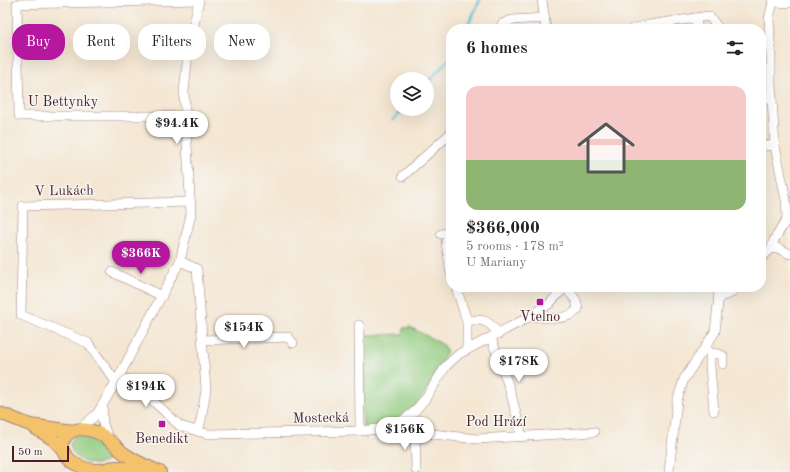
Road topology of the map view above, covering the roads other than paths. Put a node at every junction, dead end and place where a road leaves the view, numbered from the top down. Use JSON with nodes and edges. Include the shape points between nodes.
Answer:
{"nodes":[{"id":1,"x":199,"y":0,"type":"edge"},
{"id":2,"x":542,"y":0,"type":"edge"},
{"id":3,"x":773,"y":1,"type":"edge"},
{"id":4,"x":790,"y":3,"type":"edge"},
{"id":5,"x":545,"y":18,"type":"junction"},
{"id":6,"x":695,"y":18,"type":"junction"},
{"id":7,"x":502,"y":24,"type":"edge"},
{"id":8,"x":546,"y":24,"type":"edge"},
{"id":9,"x":665,"y":24,"type":"edge"},
{"id":10,"x":697,"y":24,"type":"edge"},
{"id":11,"x":715,"y":24,"type":"edge"},
{"id":12,"x":766,"y":97,"type":"edge"},
{"id":13,"x":772,"y":100,"type":"junction"},
{"id":14,"x":186,"y":116,"type":"junction"},
{"id":15,"x":446,"y":137,"type":"edge"},
{"id":16,"x":766,"y":145,"type":"edge"},
{"id":17,"x":775,"y":146,"type":"junction"},
{"id":18,"x":403,"y":176,"type":"dead end"},
{"id":19,"x":190,"y":202,"type":"junction"},
{"id":20,"x":446,"y":233,"type":"edge"},
{"id":21,"x":441,"y":234,"type":"dead end"},
{"id":22,"x":771,"y":249,"type":"junction"},
{"id":23,"x":766,"y":253,"type":"edge"},
{"id":24,"x":790,"y":254,"type":"edge"},
{"id":25,"x":180,"y":261,"type":"junction"},
{"id":26,"x":112,"y":272,"type":"dead end"},
{"id":27,"x":458,"y":292,"type":"edge"},
{"id":28,"x":560,"y":292,"type":"edge"},
{"id":29,"x":569,"y":292,"type":"edge"},
{"id":30,"x":718,"y":292,"type":"edge"},
{"id":31,"x":720,"y":292,"type":"edge"},
{"id":32,"x":732,"y":292,"type":"edge"},
{"id":33,"x":162,"y":296,"type":"junction"},
{"id":34,"x":531,"y":316,"type":"junction"},
{"id":35,"x":467,"y":321,"type":"junction"},
{"id":36,"x":359,"y":325,"type":"dead end"},
{"id":37,"x":495,"y":336,"type":"junction"},
{"id":38,"x":202,"y":340,"type":"junction"},
{"id":39,"x":293,"y":343,"type":"dead end"},
{"id":40,"x":467,"y":349,"type":"junction"},
{"id":41,"x":708,"y":350,"type":"junction"},
{"id":42,"x":723,"y":364,"type":"dead end"},
{"id":43,"x":116,"y":382,"type":"junction"},
{"id":44,"x":103,"y":404,"type":"junction"},
{"id":45,"x":714,"y":411,"type":"dead end"},
{"id":46,"x":0,"y":413,"type":"edge"},
{"id":47,"x":410,"y":416,"type":"junction"},
{"id":48,"x":30,"y":425,"type":"junction"},
{"id":49,"x":76,"y":431,"type":"junction"},
{"id":50,"x":198,"y":431,"type":"junction"},
{"id":51,"x":360,"y":431,"type":"junction"},
{"id":52,"x":415,"y":432,"type":"junction"},
{"id":53,"x":594,"y":432,"type":"dead end"},
{"id":54,"x":522,"y":437,"type":"junction"},
{"id":55,"x":111,"y":442,"type":"junction"},
{"id":56,"x":68,"y":456,"type":"junction"},
{"id":57,"x":107,"y":470,"type":"edge"},
{"id":58,"x":416,"y":470,"type":"dead end"},
{"id":59,"x":79,"y":472,"type":"edge"},
{"id":60,"x":139,"y":472,"type":"edge"},
{"id":61,"x":160,"y":472,"type":"edge"},
{"id":62,"x":670,"y":472,"type":"edge"}],
"edges":[{"from":1,"to":14,"type":"street","via":[[188,53],[184,92]]},
{"from":1,"to":14,"type":"street","name":"U Bettynky","via":[[17,4],[19,116]]},
{"from":2,"to":5,"type":"street"},
{"from":3,"to":4,"type":"street"},
{"from":3,"to":13,"type":"street","via":[[769,19]]},
{"from":5,"to":7,"type":"street","via":[[512,20]]},
{"from":5,"to":8,"type":"street"},
{"from":6,"to":9,"type":"street"},
{"from":6,"to":10,"type":"street"},
{"from":6,"to":11,"type":"street","via":[[709,16]]},
{"from":12,"to":13,"type":"street"},
{"from":13,"to":17,"type":"street"},
{"from":14,"to":19,"type":"street"},
{"from":15,"to":18,"type":"street"},
{"from":16,"to":17,"type":"street"},
{"from":17,"to":22,"type":"street","via":[[786,200],[787,219]]},
{"from":19,"to":25,"type":"street","via":[[191,214]]},
{"from":19,"to":43,"type":"street","name":"V Lukách","via":[[23,206],[21,315],[88,343]]},
{"from":20,"to":21,"type":"street"},
{"from":22,"to":23,"type":"street"},
{"from":22,"to":24,"type":"street","via":[[778,248]]},
{"from":25,"to":33,"type":"street"},
{"from":25,"to":38,"type":"street","via":[[197,269]]},
{"from":26,"to":33,"type":"street"},
{"from":27,"to":35,"type":"street"},
{"from":28,"to":34,"type":"street","name":"Mostecká","via":[[549,304]]},
{"from":29,"to":34,"type":"street","via":[[576,300],[576,312],[569,316],[547,318]]},
{"from":30,"to":41,"type":"street","via":[[715,332]]},
{"from":31,"to":32,"type":"street","via":[[723,296]]},
{"from":33,"to":43,"type":"street"},
{"from":34,"to":37,"type":"street","name":"Mostecká"},
{"from":35,"to":37,"type":"street","via":[[482,320],[492,325]]},
{"from":35,"to":40,"type":"street"},
{"from":36,"to":51,"type":"street"},
{"from":37,"to":40,"type":"street","name":"Mostecká"},
{"from":37,"to":54,"type":"street"},
{"from":38,"to":39,"type":"street","via":[[288,337]]},
{"from":38,"to":50,"type":"street","via":[[206,390]]},
{"from":40,"to":47,"type":"street","name":"Mostecká","via":[[446,366],[419,408]]},
{"from":41,"to":42,"type":"street","via":[[723,356]]},
{"from":41,"to":45,"type":"street"},
{"from":41,"to":62,"type":"street","via":[[684,379],[677,401]]},
{"from":43,"to":44,"type":"street"},
{"from":43,"to":50,"type":"street","name":"Mostecká","via":[[129,380],[180,426]]},
{"from":44,"to":49,"type":"street","via":[[93,418]]},
{"from":44,"to":55,"type":"street","via":[[102,423]]},
{"from":46,"to":48,"type":"main road"},
{"from":47,"to":51,"type":"street","name":"Mostecká","via":[[394,425]]},
{"from":47,"to":52,"type":"street"},
{"from":48,"to":49,"type":"main road"},
{"from":48,"to":56,"type":"main road","via":[[54,440]]},
{"from":49,"to":55,"type":"main road","via":[[94,431]]},
{"from":49,"to":56,"type":"main road","via":[[64,439],[63,445]]},
{"from":50,"to":51,"type":"street","name":"Mostecká","via":[[208,434]]},
{"from":52,"to":54,"type":"street","name":"Pod Hrází","via":[[477,438]]},
{"from":52,"to":58,"type":"street"},
{"from":53,"to":54,"type":"street","name":"Pod Hrází"},
{"from":55,"to":57,"type":"main road","via":[[117,450],[118,458]]},
{"from":55,"to":61,"type":"main road","via":[[125,454]]},
{"from":56,"to":57,"type":"main road","via":[[86,469]]},
{"from":56,"to":59,"type":"street"},
{"from":57,"to":60,"type":"main road","via":[[117,466]]}]}
